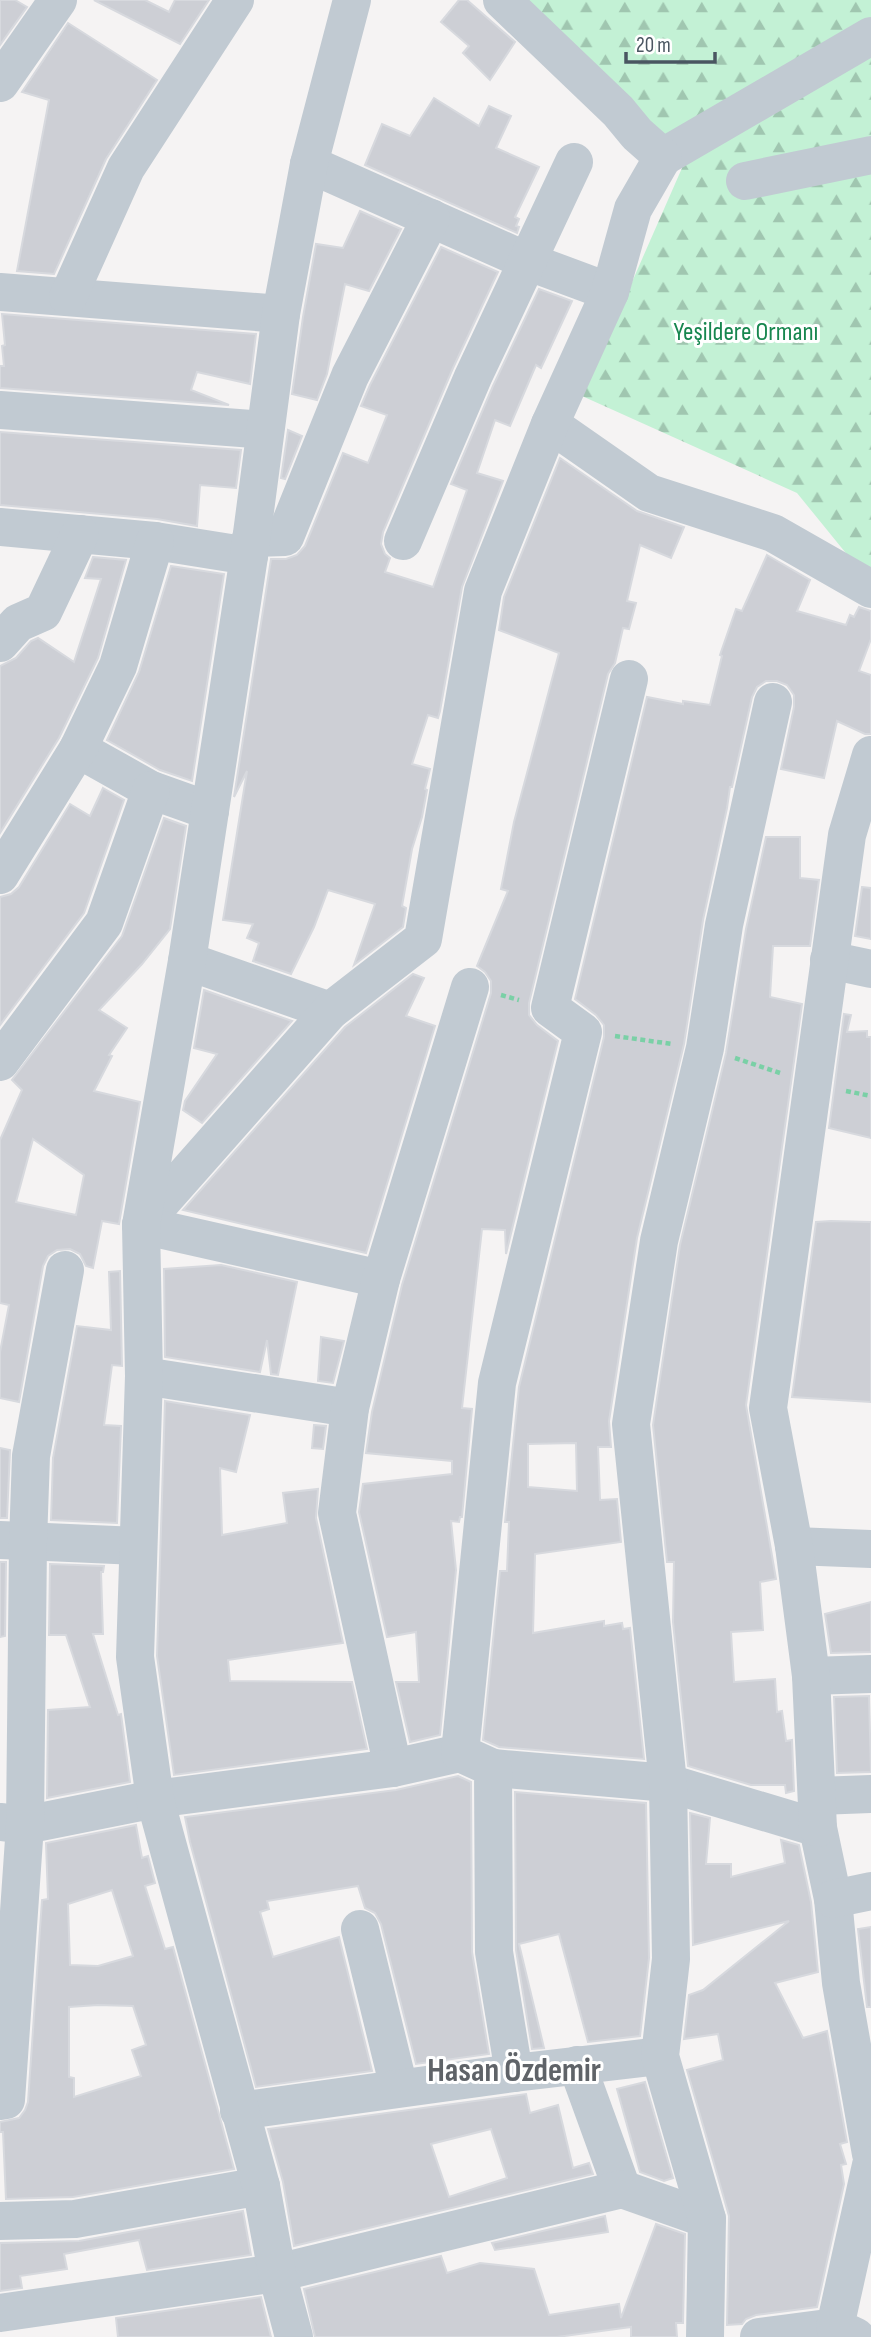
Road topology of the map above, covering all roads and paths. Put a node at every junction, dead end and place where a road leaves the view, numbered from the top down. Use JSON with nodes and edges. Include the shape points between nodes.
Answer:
{"nodes":[{"id":1,"x":58,"y":0,"type":"edge"},
{"id":2,"x":235,"y":0,"type":"edge"},
{"id":3,"x":352,"y":0,"type":"edge"},
{"id":4,"x":502,"y":0,"type":"edge"},
{"id":5,"x":871,"y":36,"type":"edge"},
{"id":6,"x":0,"y":83,"type":"edge"},
{"id":7,"x":871,"y":155,"type":"edge"},
{"id":8,"x":663,"y":157,"type":"junction"},
{"id":9,"x":574,"y":162,"type":"dead end"},
{"id":10,"x":309,"y":164,"type":"junction"},
{"id":11,"x":745,"y":181,"type":"dead end"},
{"id":12,"x":430,"y":218,"type":"junction"},
{"id":13,"x":529,"y":262,"type":"junction"},
{"id":14,"x":0,"y":292,"type":"edge"},
{"id":15,"x":610,"y":292,"type":"junction"},
{"id":16,"x":68,"y":298,"type":"junction"},
{"id":17,"x":281,"y":314,"type":"junction"},
{"id":18,"x":0,"y":410,"type":"edge"},
{"id":19,"x":550,"y":424,"type":"junction"},
{"id":20,"x":265,"y":430,"type":"junction"},
{"id":21,"x":0,"y":527,"type":"edge"},
{"id":22,"x":80,"y":534,"type":"junction"},
{"id":23,"x":155,"y":541,"type":"junction"},
{"id":24,"x":402,"y":541,"type":"dead end"},
{"id":25,"x":250,"y":547,"type":"junction"},
{"id":26,"x":871,"y":589,"type":"edge"},
{"id":27,"x":0,"y":643,"type":"edge"},
{"id":28,"x":629,"y":679,"type":"dead end"},
{"id":29,"x":773,"y":702,"type":"dead end"},
{"id":30,"x":78,"y":749,"type":"junction"},
{"id":31,"x":871,"y":755,"type":"edge"},
{"id":32,"x":152,"y":790,"type":"junction"},
{"id":33,"x":210,"y":811,"type":"junction"},
{"id":34,"x":859,"y":839,"type":"edge"},
{"id":35,"x":0,"y":875,"type":"edge"},
{"id":36,"x":829,"y":960,"type":"junction"},
{"id":37,"x":187,"y":961,"type":"junction"},
{"id":38,"x":871,"y":969,"type":"edge"},
{"id":39,"x":470,"y":987,"type":"dead end"},
{"id":40,"x":330,"y":1011,"type":"junction"},
{"id":41,"x":0,"y":1062,"type":"edge"},
{"id":42,"x":141,"y":1225,"type":"junction"},
{"id":43,"x":65,"y":1270,"type":"dead end"},
{"id":44,"x":381,"y":1279,"type":"junction"},
{"id":45,"x":144,"y":1376,"type":"junction"},
{"id":46,"x":350,"y":1408,"type":"junction"},
{"id":47,"x":14,"y":1541,"type":"edge"},
{"id":48,"x":138,"y":1546,"type":"junction"},
{"id":49,"x":794,"y":1546,"type":"junction"},
{"id":50,"x":871,"y":1549,"type":"edge"},
{"id":51,"x":871,"y":1674,"type":"edge"},
{"id":52,"x":811,"y":1676,"type":"junction"},
{"id":53,"x":477,"y":1761,"type":"junction"},
{"id":54,"x":393,"y":1768,"type":"junction"},
{"id":55,"x":668,"y":1783,"type":"junction"},
{"id":56,"x":871,"y":1794,"type":"edge"},
{"id":57,"x":155,"y":1800,"type":"junction"},
{"id":58,"x":818,"y":1812,"type":"junction"},
{"id":59,"x":12,"y":1823,"type":"edge"},
{"id":60,"x":871,"y":1891,"type":"edge"},
{"id":61,"x":833,"y":1899,"type":"junction"},
{"id":62,"x":360,"y":1929,"type":"dead end"},
{"id":63,"x":856,"y":1980,"type":"edge"},
{"id":64,"x":660,"y":2056,"type":"junction"},
{"id":65,"x":577,"y":2066,"type":"junction"},
{"id":66,"x":514,"y":2073,"type":"junction"},
{"id":67,"x":399,"y":2088,"type":"junction"},
{"id":68,"x":0,"y":2101,"type":"edge"},
{"id":69,"x":239,"y":2111,"type":"junction"},
{"id":70,"x":871,"y":2154,"type":"edge"},
{"id":71,"x":871,"y":2165,"type":"edge"},
{"id":72,"x":261,"y":2186,"type":"junction"},
{"id":73,"x":622,"y":2189,"type":"junction"},
{"id":74,"x":707,"y":2220,"type":"junction"},
{"id":75,"x":0,"y":2221,"type":"edge"},
{"id":76,"x":277,"y":2273,"type":"junction"},
{"id":77,"x":0,"y":2312,"type":"edge"},
{"id":78,"x":845,"y":2332,"type":"edge"},
{"id":79,"x":294,"y":2337,"type":"edge"},
{"id":80,"x":705,"y":2337,"type":"edge"},
{"id":81,"x":759,"y":2337,"type":"edge"}],
"edges":[{"from":1,"to":6,"type":"street"},
{"from":2,"to":16,"type":"street","via":[[126,168]]},
{"from":3,"to":10,"type":"street"},
{"from":4,"to":8,"type":"street"},
{"from":5,"to":8,"type":"street"},
{"from":7,"to":11,"type":"street"},
{"from":8,"to":15,"type":"street","via":[[633,209]]},
{"from":9,"to":13,"type":"street"},
{"from":10,"to":12,"type":"street"},
{"from":10,"to":17,"type":"street"},
{"from":12,"to":13,"type":"street"},
{"from":12,"to":25,"type":"street","via":[[350,376],[285,537]]},
{"from":13,"to":15,"type":"street"},
{"from":13,"to":24,"type":"street"},
{"from":14,"to":16,"type":"street"},
{"from":15,"to":19,"type":"street"},
{"from":16,"to":17,"type":"street"},
{"from":17,"to":20,"type":"street"},
{"from":18,"to":20,"type":"street"},
{"from":19,"to":26,"type":"street","via":[[649,494],[772,533]]},
{"from":19,"to":40,"type":"street","via":[[484,591],[424,939]]},
{"from":20,"to":25,"type":"street"},
{"from":21,"to":22,"type":"street"},
{"from":22,"to":23,"type":"street"},
{"from":22,"to":27,"type":"street","via":[[43,612],[18,623]]},
{"from":23,"to":25,"type":"street"},
{"from":23,"to":30,"type":"street","via":[[118,666]]},
{"from":25,"to":33,"type":"street"},
{"from":28,"to":53,"type":"street","via":[[550,1008],[583,1032],[497,1383]]},
{"from":29,"to":55,"type":"street","via":[[724,925],[705,1048],[659,1241],[631,1424]]},
{"from":30,"to":32,"type":"street"},
{"from":30,"to":35,"type":"street"},
{"from":31,"to":34,"type":"street"},
{"from":32,"to":33,"type":"street"},
{"from":32,"to":41,"type":"street","via":[[104,923]]},
{"from":33,"to":37,"type":"street"},
{"from":34,"to":36,"type":"street"},
{"from":36,"to":38,"type":"street"},
{"from":36,"to":49,"type":"street","via":[[768,1408]]},
{"from":37,"to":40,"type":"street"},
{"from":37,"to":42,"type":"street"},
{"from":39,"to":44,"type":"street"},
{"from":40,"to":42,"type":"street"},
{"from":42,"to":44,"type":"street"},
{"from":42,"to":45,"type":"street"},
{"from":43,"to":47,"type":"street"},
{"from":44,"to":46,"type":"street"},
{"from":45,"to":46,"type":"street"},
{"from":45,"to":48,"type":"street"},
{"from":46,"to":54,"type":"street","via":[[337,1513]]},
{"from":47,"to":48,"type":"street"},
{"from":47,"to":59,"type":"street"},
{"from":48,"to":57,"type":"street","via":[[135,1657]]},
{"from":49,"to":50,"type":"street"},
{"from":49,"to":52,"type":"street"},
{"from":51,"to":52,"type":"street"},
{"from":52,"to":58,"type":"street"},
{"from":53,"to":54,"type":"street"},
{"from":53,"to":55,"type":"street"},
{"from":53,"to":66,"type":"street","via":[[494,1952]]},
{"from":54,"to":57,"type":"street"},
{"from":55,"to":58,"type":"street"},
{"from":55,"to":64,"type":"street","via":[[671,1959]]},
{"from":56,"to":58,"type":"street"},
{"from":57,"to":59,"type":"street"},
{"from":57,"to":69,"type":"street"},
{"from":58,"to":61,"type":"street"},
{"from":59,"to":68,"type":"street","via":[[6,2100]]},
{"from":60,"to":61,"type":"street"},
{"from":61,"to":63,"type":"street"},
{"from":62,"to":67,"type":"street"},
{"from":63,"to":70,"type":"street"},
{"from":64,"to":65,"type":"street"},
{"from":64,"to":74,"type":"street"},
{"from":65,"to":66,"type":"street"},
{"from":65,"to":73,"type":"street"},
{"from":66,"to":67,"type":"street"},
{"from":67,"to":69,"type":"street"},
{"from":69,"to":72,"type":"street"},
{"from":71,"to":78,"type":"street"},
{"from":72,"to":75,"type":"street","via":[[75,2219]]},
{"from":72,"to":76,"type":"street"},
{"from":73,"to":74,"type":"street"},
{"from":73,"to":76,"type":"street"},
{"from":74,"to":80,"type":"street"},
{"from":76,"to":77,"type":"street"},
{"from":76,"to":79,"type":"street"},
{"from":78,"to":81,"type":"street"}]}
